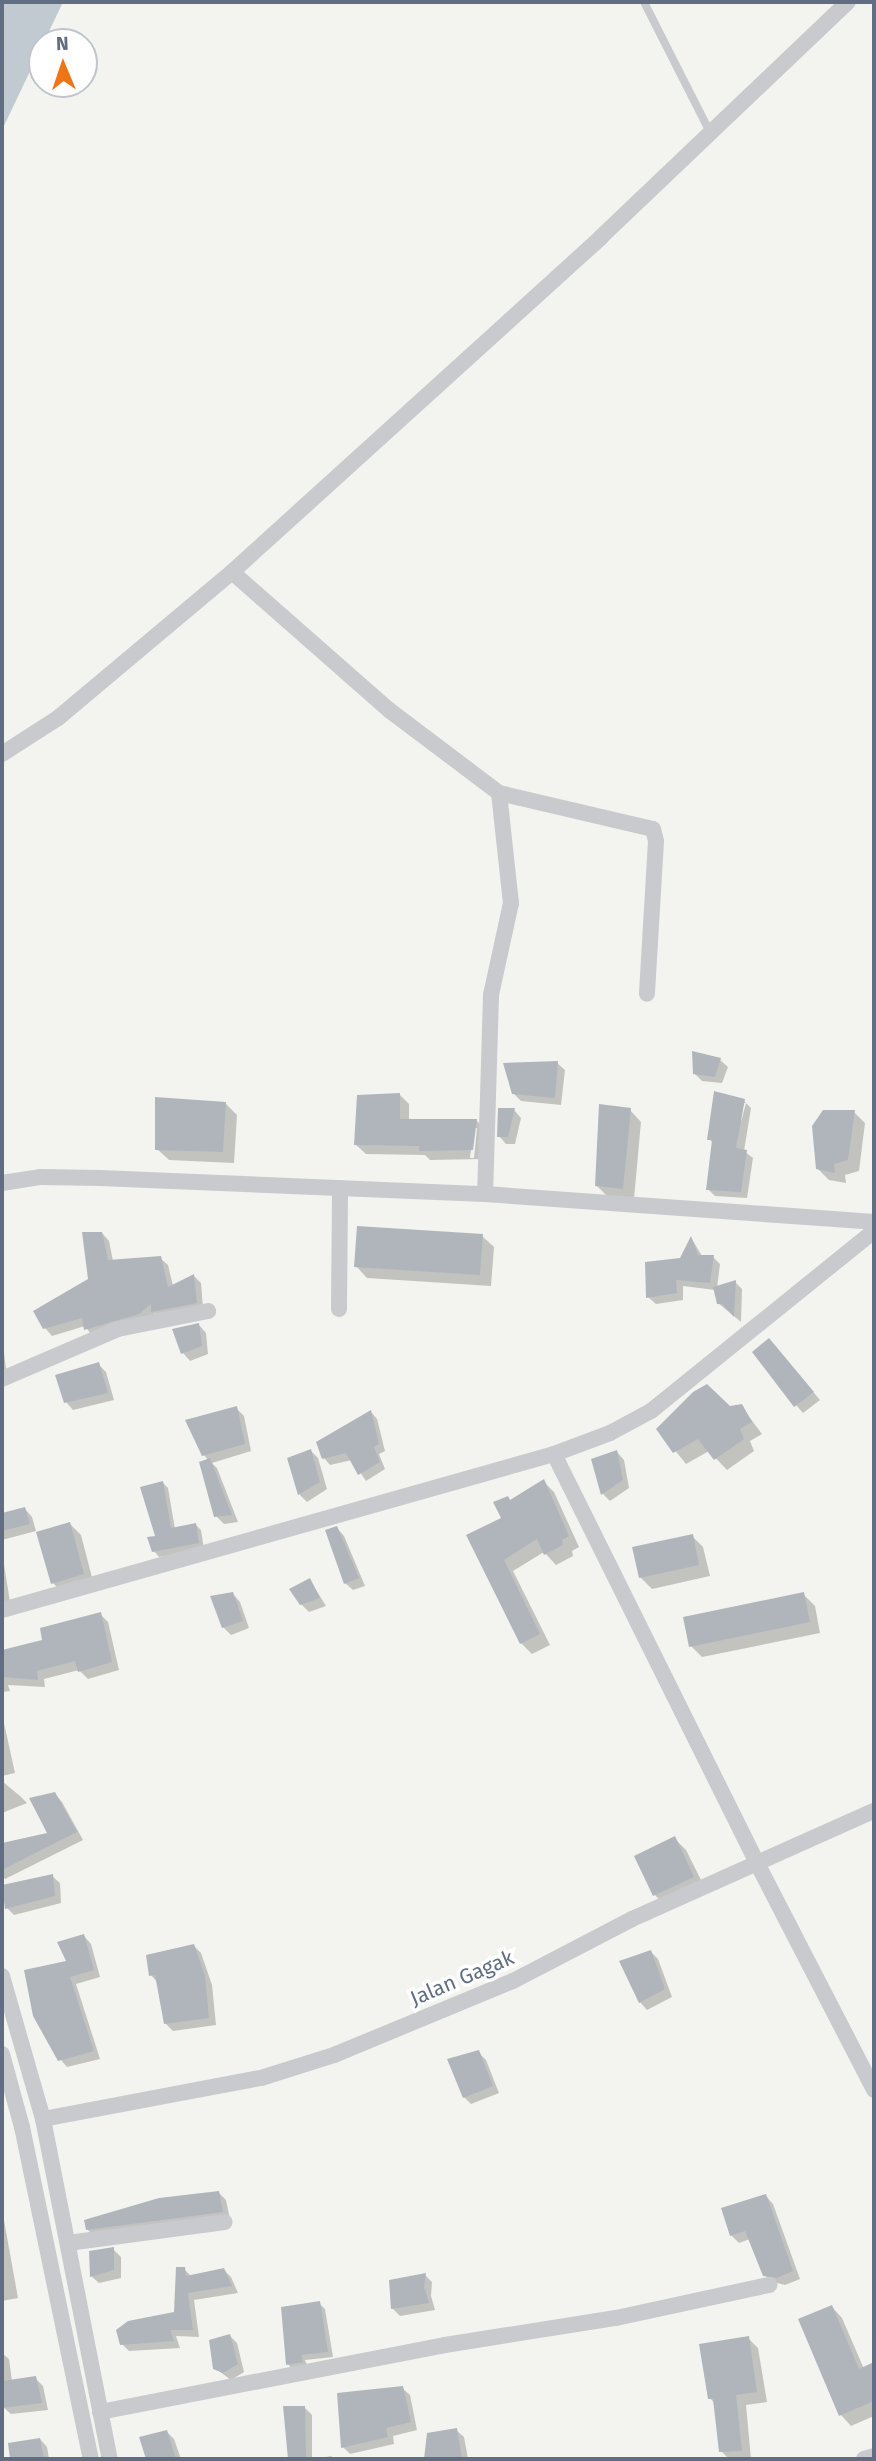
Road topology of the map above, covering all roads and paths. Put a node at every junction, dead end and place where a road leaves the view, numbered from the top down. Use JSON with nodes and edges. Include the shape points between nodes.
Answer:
{"nodes":[{"id":1,"x":644,"y":2,"type":"edge"},
{"id":2,"x":848,"y":2,"type":"edge"},
{"id":3,"x":710,"y":132,"type":"junction"},
{"id":4,"x":232,"y":572,"type":"junction"},
{"id":5,"x":2,"y":754,"type":"edge"},
{"id":6,"x":499,"y":793,"type":"junction"},
{"id":7,"x":647,"y":995,"type":"dead end"},
{"id":8,"x":2,"y":1183,"type":"edge"},
{"id":9,"x":340,"y":1188,"type":"junction"},
{"id":10,"x":485,"y":1194,"type":"junction"},
{"id":11,"x":874,"y":1222,"type":"edge"},
{"id":12,"x":874,"y":1231,"type":"edge"},
{"id":13,"x":339,"y":1310,"type":"dead end"},
{"id":14,"x":208,"y":1311,"type":"dead end"},
{"id":15,"x":2,"y":1379,"type":"edge"},
{"id":16,"x":554,"y":1454,"type":"junction"},
{"id":17,"x":2,"y":1610,"type":"edge"},
{"id":18,"x":874,"y":1811,"type":"edge"},
{"id":19,"x":758,"y":1865,"type":"junction"},
{"id":20,"x":2,"y":1976,"type":"edge"},
{"id":21,"x":2,"y":2054,"type":"edge"},
{"id":22,"x":874,"y":2090,"type":"edge"},
{"id":23,"x":43,"y":2119,"type":"junction"},
{"id":24,"x":225,"y":2222,"type":"dead end"},
{"id":25,"x":68,"y":2243,"type":"junction"},
{"id":26,"x":769,"y":2286,"type":"dead end"},
{"id":27,"x":100,"y":2412,"type":"junction"},
{"id":28,"x":874,"y":2456,"type":"edge"},
{"id":29,"x":91,"y":2459,"type":"edge"},
{"id":30,"x":110,"y":2459,"type":"edge"},
{"id":31,"x":864,"y":2459,"type":"edge"}],
"edges":[{"from":1,"to":3,"type":"lane"},
{"from":2,"to":3,"type":"street"},
{"from":3,"to":4,"type":"street"},
{"from":4,"to":5,"type":"street","via":[[58,718]]},
{"from":4,"to":6,"type":"street","via":[[389,710]]},
{"from":6,"to":7,"type":"street","via":[[653,829]]},
{"from":6,"to":10,"type":"street","via":[[511,903],[491,995]]},
{"from":8,"to":9,"type":"street","via":[[40,1177]]},
{"from":9,"to":10,"type":"street"},
{"from":9,"to":13,"type":"street"},
{"from":10,"to":11,"type":"street"},
{"from":12,"to":16,"type":"street","via":[[652,1411]]},
{"from":14,"to":15,"type":"street","via":[[118,1329]]},
{"from":16,"to":17,"type":"street"},
{"from":16,"to":19,"type":"street"},
{"from":18,"to":19,"type":"street","name":"Jalan Gagak"},
{"from":19,"to":22,"type":"street"},
{"from":19,"to":23,"type":"street","name":"Jalan Gagak","via":[[632,1919],[513,1981],[334,2054],[261,2078]]},
{"from":20,"to":23,"type":"street"},
{"from":21,"to":29,"type":"street","via":[[22,2127]]},
{"from":23,"to":25,"type":"street"},
{"from":24,"to":25,"type":"street"},
{"from":25,"to":27,"type":"street"},
{"from":26,"to":27,"type":"street"},
{"from":27,"to":30,"type":"street"},
{"from":28,"to":31,"type":"street"}]}
